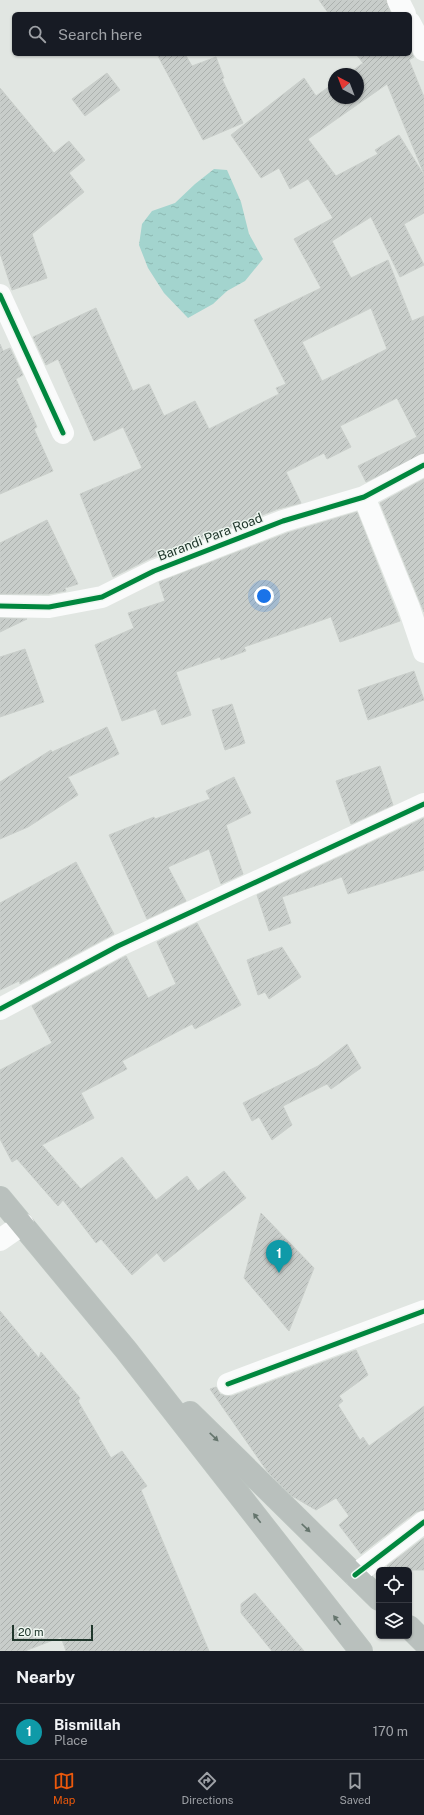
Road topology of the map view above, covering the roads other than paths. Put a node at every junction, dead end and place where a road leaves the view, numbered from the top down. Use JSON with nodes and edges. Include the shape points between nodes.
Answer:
{"nodes":[{"id":1,"x":398,"y":0,"type":"edge"},
{"id":2,"x":404,"y":12,"type":"edge"},
{"id":3,"x":412,"y":27,"type":"edge"},
{"id":4,"x":424,"y":50,"type":"edge"},
{"id":5,"x":0,"y":295,"type":"edge"},
{"id":6,"x":63,"y":433,"type":"dead end"},
{"id":7,"x":424,"y":465,"type":"edge"},
{"id":8,"x":364,"y":497,"type":"junction"},
{"id":9,"x":0,"y":606,"type":"edge"},
{"id":10,"x":424,"y":652,"type":"edge"},
{"id":11,"x":424,"y":804,"type":"edge"},
{"id":12,"x":0,"y":1009,"type":"edge"},
{"id":13,"x":0,"y":1198,"type":"edge"},
{"id":14,"x":23,"y":1224,"type":"junction"},
{"id":15,"x":0,"y":1240,"type":"edge"},
{"id":16,"x":424,"y":1311,"type":"edge"},
{"id":17,"x":126,"y":1350,"type":"junction"},
{"id":18,"x":228,"y":1384,"type":"dead end"},
{"id":19,"x":424,"y":1522,"type":"edge"},
{"id":20,"x":355,"y":1575,"type":"junction"},
{"id":21,"x":376,"y":1596,"type":"edge"},
{"id":22,"x":412,"y":1630,"type":"edge"},
{"id":23,"x":424,"y":1642,"type":"edge"},
{"id":24,"x":362,"y":1651,"type":"edge"}],
"edges":[{"from":1,"to":2,"type":"street"},
{"from":3,"to":4,"type":"street"},
{"from":5,"to":6,"type":"street"},
{"from":7,"to":8,"type":"street","name":"Barandi Para Road"},
{"from":8,"to":9,"type":"street","name":"Barandi Para Road","via":[[283,521],[154,570],[102,597],[49,607]]},
{"from":8,"to":10,"type":"street"},
{"from":11,"to":12,"type":"street","via":[[118,946]]},
{"from":13,"to":14,"type":"highway"},
{"from":14,"to":15,"type":"street"},
{"from":14,"to":17,"type":"highway"},
{"from":16,"to":18,"type":"street"},
{"from":17,"to":20,"type":"highway","one_way":true},
{"from":24,"to":17,"type":"highway","one_way":true},
{"from":19,"to":20,"type":"street"},
{"from":20,"to":21,"type":"highway"},
{"from":22,"to":23,"type":"highway"}]}
